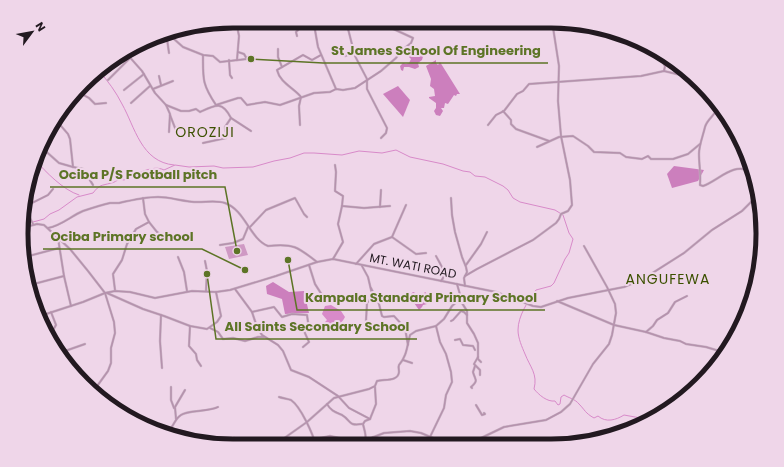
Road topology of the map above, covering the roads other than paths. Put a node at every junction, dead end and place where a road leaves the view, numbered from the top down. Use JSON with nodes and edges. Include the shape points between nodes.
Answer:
{"nodes":[{"id":1,"x":300,"y":28,"type":"edge"},
{"id":2,"x":314,"y":28,"type":"edge"},
{"id":3,"x":348,"y":28,"type":"edge"},
{"id":4,"x":391,"y":28,"type":"edge"},
{"id":5,"x":553,"y":28,"type":"edge"},
{"id":6,"x":238,"y":31,"type":"dead end"},
{"id":7,"x":297,"y":36,"type":"dead end"},
{"id":8,"x":172,"y":37,"type":"edge"},
{"id":9,"x":167,"y":39,"type":"edge"},
{"id":10,"x":278,"y":49,"type":"dead end"},
{"id":11,"x":238,"y":52,"type":"junction"},
{"id":12,"x":354,"y":52,"type":"junction"},
{"id":13,"x":169,"y":54,"type":"dead end"},
{"id":14,"x":203,"y":55,"type":"junction"},
{"id":15,"x":321,"y":55,"type":"junction"},
{"id":16,"x":345,"y":56,"type":"dead end"},
{"id":17,"x":130,"y":58,"type":"joint"},
{"id":18,"x":229,"y":60,"type":"junction"},
{"id":19,"x":238,"y":60,"type":"junction"},
{"id":20,"x":662,"y":61,"type":"edge"},
{"id":21,"x":282,"y":67,"type":"junction"},
{"id":22,"x":664,"y":71,"type":"junction"},
{"id":23,"x":144,"y":74,"type":"junction"},
{"id":24,"x":159,"y":76,"type":"dead end"},
{"id":25,"x":682,"y":76,"type":"edge"},
{"id":26,"x":232,"y":78,"type":"dead end"},
{"id":27,"x":108,"y":80,"type":"dead end"},
{"id":28,"x":173,"y":81,"type":"dead end"},
{"id":29,"x":367,"y":81,"type":"junction"},
{"id":30,"x":559,"y":82,"type":"junction"},
{"id":31,"x":151,"y":85,"type":"junction"},
{"id":32,"x":161,"y":85,"type":"junction"},
{"id":33,"x":153,"y":89,"type":"junction"},
{"id":34,"x":124,"y":90,"type":"dead end"},
{"id":35,"x":336,"y":90,"type":"junction"},
{"id":36,"x":82,"y":94,"type":"edge"},
{"id":37,"x":301,"y":97,"type":"junction"},
{"id":38,"x":106,"y":103,"type":"dead end"},
{"id":39,"x":131,"y":103,"type":"dead end"},
{"id":40,"x":166,"y":105,"type":"junction"},
{"id":41,"x":216,"y":105,"type":"junction"},
{"id":42,"x":503,"y":111,"type":"junction"},
{"id":43,"x":716,"y":111,"type":"edge"},
{"id":44,"x":170,"y":114,"type":"junction"},
{"id":45,"x":231,"y":118,"type":"junction"},
{"id":46,"x":60,"y":125,"type":"edge"},
{"id":47,"x":300,"y":125,"type":"dead end"},
{"id":48,"x":488,"y":125,"type":"dead end"},
{"id":49,"x":251,"y":131,"type":"dead end"},
{"id":50,"x":169,"y":132,"type":"dead end"},
{"id":51,"x":178,"y":133,"type":"dead end"},
{"id":52,"x":561,"y":136,"type":"junction"},
{"id":53,"x":381,"y":138,"type":"dead end"},
{"id":54,"x":549,"y":141,"type":"junction"},
{"id":55,"x":203,"y":142,"type":"dead end"},
{"id":56,"x":700,"y":144,"type":"junction"},
{"id":57,"x":537,"y":147,"type":"dead end"},
{"id":58,"x":46,"y":151,"type":"edge"},
{"id":59,"x":335,"y":165,"type":"dead end"},
{"id":60,"x":73,"y":167,"type":"junction"},
{"id":61,"x":746,"y":169,"type":"edge"},
{"id":62,"x":93,"y":185,"type":"dead end"},
{"id":63,"x":53,"y":189,"type":"dead end"},
{"id":64,"x":381,"y":190,"type":"dead end"},
{"id":65,"x":143,"y":198,"type":"junction"},
{"id":66,"x":451,"y":198,"type":"dead end"},
{"id":67,"x":753,"y":200,"type":"edge"},
{"id":68,"x":30,"y":204,"type":"edge"},
{"id":69,"x":406,"y":205,"type":"dead end"},
{"id":70,"x":342,"y":206,"type":"junction"},
{"id":71,"x":390,"y":206,"type":"dead end"},
{"id":72,"x":380,"y":207,"type":"junction"},
{"id":73,"x":29,"y":215,"type":"edge"},
{"id":74,"x":307,"y":217,"type":"dead end"},
{"id":75,"x":149,"y":222,"type":"junction"},
{"id":76,"x":33,"y":224,"type":"junction"},
{"id":77,"x":28,"y":226,"type":"edge"},
{"id":78,"x":249,"y":227,"type":"junction"},
{"id":79,"x":48,"y":228,"type":"junction"},
{"id":80,"x":487,"y":232,"type":"dead end"},
{"id":81,"x":165,"y":237,"type":"dead end"},
{"id":82,"x":392,"y":237,"type":"junction"},
{"id":83,"x":58,"y":238,"type":"junction"},
{"id":84,"x":220,"y":245,"type":"dead end"},
{"id":85,"x":584,"y":246,"type":"dead end"},
{"id":86,"x":58,"y":248,"type":"junction"},
{"id":87,"x":426,"y":253,"type":"dead end"},
{"id":88,"x":29,"y":256,"type":"edge"},
{"id":89,"x":436,"y":256,"type":"dead end"},
{"id":90,"x":178,"y":257,"type":"dead end"},
{"id":91,"x":333,"y":259,"type":"junction"},
{"id":92,"x":204,"y":261,"type":"dead end"},
{"id":93,"x":317,"y":262,"type":"junction"},
{"id":94,"x":356,"y":264,"type":"junction"},
{"id":95,"x":309,"y":265,"type":"junction"},
{"id":96,"x":466,"y":265,"type":"junction"},
{"id":97,"x":362,"y":266,"type":"junction"},
{"id":98,"x":64,"y":276,"type":"junction"},
{"id":99,"x":465,"y":276,"type":"junction"},
{"id":100,"x":441,"y":281,"type":"junction"},
{"id":101,"x":34,"y":284,"type":"edge"},
{"id":102,"x":457,"y":284,"type":"junction"},
{"id":103,"x":465,"y":286,"type":"junction"},
{"id":104,"x":371,"y":288,"type":"junction"},
{"id":105,"x":235,"y":289,"type":"junction"},
{"id":106,"x":608,"y":290,"type":"junction"},
{"id":107,"x":115,"y":291,"type":"junction"},
{"id":108,"x":187,"y":291,"type":"junction"},
{"id":109,"x":206,"y":291,"type":"junction"},
{"id":110,"x":216,"y":292,"type":"junction"},
{"id":111,"x":106,"y":293,"type":"junction"},
{"id":112,"x":322,"y":294,"type":"dead end"},
{"id":113,"x":686,"y":296,"type":"dead end"},
{"id":114,"x":461,"y":298,"type":"junction"},
{"id":115,"x":557,"y":301,"type":"junction"},
{"id":116,"x":71,"y":306,"type":"junction"},
{"id":117,"x":51,"y":312,"type":"junction"},
{"id":118,"x":252,"y":312,"type":"junction"},
{"id":119,"x":45,"y":314,"type":"edge"},
{"id":120,"x":161,"y":315,"type":"junction"},
{"id":121,"x":467,"y":316,"type":"junction"},
{"id":122,"x":366,"y":321,"type":"dead end"},
{"id":123,"x":451,"y":321,"type":"dead end"},
{"id":124,"x":614,"y":325,"type":"junction"},
{"id":125,"x":190,"y":326,"type":"junction"},
{"id":126,"x":436,"y":326,"type":"junction"},
{"id":127,"x":210,"y":328,"type":"junction"},
{"id":128,"x":53,"y":330,"type":"edge"},
{"id":129,"x":646,"y":332,"type":"junction"},
{"id":130,"x":264,"y":337,"type":"junction"},
{"id":131,"x":455,"y":340,"type":"dead end"},
{"id":132,"x":85,"y":344,"type":"dead end"},
{"id":133,"x":303,"y":347,"type":"dead end"},
{"id":134,"x":408,"y":348,"type":"junction"},
{"id":135,"x":476,"y":350,"type":"junction"},
{"id":136,"x":65,"y":351,"type":"edge"},
{"id":137,"x":719,"y":351,"type":"edge"},
{"id":138,"x":403,"y":360,"type":"junction"},
{"id":139,"x":480,"y":362,"type":"dead end"},
{"id":140,"x":412,"y":363,"type":"dead end"},
{"id":141,"x":201,"y":366,"type":"dead end"},
{"id":142,"x":475,"y":366,"type":"junction"},
{"id":143,"x":162,"y":368,"type":"dead end"},
{"id":144,"x":480,"y":376,"type":"dead end"},
{"id":145,"x":375,"y":386,"type":"junction"},
{"id":146,"x":97,"y":387,"type":"edge"},
{"id":147,"x":171,"y":387,"type":"dead end"},
{"id":148,"x":472,"y":388,"type":"dead end"},
{"id":149,"x":185,"y":390,"type":"dead end"},
{"id":150,"x":335,"y":396,"type":"junction"},
{"id":151,"x":338,"y":396,"type":"junction"},
{"id":152,"x":279,"y":397,"type":"dead end"},
{"id":153,"x":327,"y":404,"type":"junction"},
{"id":154,"x":476,"y":405,"type":"dead end"},
{"id":155,"x":218,"y":407,"type":"dead end"},
{"id":156,"x":174,"y":408,"type":"junction"},
{"id":157,"x":484,"y":413,"type":"dead end"},
{"id":158,"x":176,"y":419,"type":"junction"},
{"id":159,"x":370,"y":419,"type":"junction"},
{"id":160,"x":307,"y":422,"type":"junction"},
{"id":161,"x":363,"y":424,"type":"junction"},
{"id":162,"x":171,"y":428,"type":"joint"},
{"id":163,"x":199,"y":436,"type":"edge"},
{"id":164,"x":374,"y":437,"type":"joint"},
{"id":165,"x":430,"y":437,"type":"junction"},
{"id":166,"x":283,"y":439,"type":"joint"},
{"id":167,"x":292,"y":439,"type":"edge"},
{"id":168,"x":314,"y":439,"type":"edge"},
{"id":169,"x":318,"y":439,"type":"edge"},
{"id":170,"x":342,"y":439,"type":"edge"},
{"id":171,"x":366,"y":439,"type":"edge"},
{"id":172,"x":369,"y":439,"type":"edge"},
{"id":173,"x":435,"y":439,"type":"edge"},
{"id":174,"x":477,"y":439,"type":"edge"}],
"edges":[{"from":1,"to":7,"type":"street","via":[[296,32]]},
{"from":2,"to":15,"type":"street"},
{"from":3,"to":12,"type":"street"},
{"from":4,"to":29,"type":"street","via":[[413,38],[396,58]]},
{"from":5,"to":30,"type":"street"},
{"from":6,"to":11,"type":"street"},
{"from":8,"to":14,"type":"street","via":[[183,47]]},
{"from":9,"to":13,"type":"street"},
{"from":10,"to":21,"type":"street"},
{"from":11,"to":19,"type":"street"},
{"from":11,"to":19,"type":"street","via":[[246,55],[247,59]]},
{"from":12,"to":16,"type":"street"},
{"from":12,"to":29,"type":"street"},
{"from":14,"to":18,"type":"street","via":[[213,56],[220,62]]},
{"from":14,"to":41,"type":"street","via":[[203,82]]},
{"from":15,"to":21,"type":"street","via":[[312,60],[303,55]]},
{"from":15,"to":35,"type":"street"},
{"from":17,"to":23,"type":"street"},
{"from":17,"to":27,"type":"street"},
{"from":18,"to":19,"type":"street"},
{"from":18,"to":26,"type":"street"},
{"from":20,"to":22,"type":"street"},
{"from":21,"to":37,"type":"street","via":[[277,70],[280,77]]},
{"from":22,"to":25,"type":"street"},
{"from":22,"to":30,"type":"street","via":[[641,76]]},
{"from":23,"to":31,"type":"street"},
{"from":23,"to":34,"type":"street"},
{"from":24,"to":32,"type":"street"},
{"from":28,"to":32,"type":"street"},
{"from":29,"to":35,"type":"street","via":[[355,88]]},
{"from":29,"to":53,"type":"street","via":[[367,89],[388,128]]},
{"from":30,"to":42,"type":"street","via":[[528,84]]},
{"from":30,"to":52,"type":"street"},
{"from":31,"to":33,"type":"street"},
{"from":31,"to":39,"type":"street"},
{"from":32,"to":33,"type":"street"},
{"from":33,"to":40,"type":"street"},
{"from":35,"to":37,"type":"street"},
{"from":36,"to":38,"type":"street","via":[[95,104]]},
{"from":37,"to":41,"type":"street","via":[[280,105],[265,102],[247,105],[238,98]]},
{"from":37,"to":47,"type":"street"},
{"from":40,"to":41,"type":"street","via":[[181,111],[196,109],[200,112]]},
{"from":40,"to":44,"type":"street"},
{"from":41,"to":45,"type":"street","via":[[224,107]]},
{"from":42,"to":48,"type":"street"},
{"from":42,"to":54,"type":"street","via":[[516,129]]},
{"from":43,"to":56,"type":"street","via":[[706,124]]},
{"from":44,"to":50,"type":"street"},
{"from":44,"to":51,"type":"street"},
{"from":45,"to":49,"type":"street"},
{"from":45,"to":55,"type":"street","via":[[225,127],[226,138]]},
{"from":46,"to":60,"type":"street","via":[[70,139]]},
{"from":52,"to":54,"type":"street"},
{"from":52,"to":56,"type":"street","via":[[574,136],[594,152],[621,153],[626,157],[642,159],[648,156],[652,160],[673,159],[688,154]]},
{"from":52,"to":99,"type":"street","via":[[572,205],[568,211],[561,214],[556,222],[533,240]]},
{"from":54,"to":57,"type":"street"},
{"from":56,"to":61,"type":"street","via":[[702,186],[738,168]]},
{"from":58,"to":60,"type":"street","via":[[59,163]]},
{"from":59,"to":70,"type":"street","via":[[334,189],[344,196]]},
{"from":60,"to":62,"type":"street","via":[[83,169]]},
{"from":63,"to":68,"type":"street","via":[[48,195]]},
{"from":64,"to":72,"type":"street"},
{"from":65,"to":75,"type":"street"},
{"from":65,"to":78,"type":"street","via":[[221,202],[230,205]]},
{"from":65,"to":79,"type":"street","via":[[102,205],[79,213],[58,226]]},
{"from":66,"to":96,"type":"street","via":[[455,232]]},
{"from":67,"to":106,"type":"street","name":"MT. WATI ROAD","via":[[742,211],[660,269],[633,284]]},
{"from":69,"to":82,"type":"street"},
{"from":70,"to":72,"type":"street"},
{"from":70,"to":91,"type":"street","via":[[338,224],[343,242]]},
{"from":71,"to":72,"type":"street"},
{"from":73,"to":76,"type":"street"},
{"from":74,"to":78,"type":"street","via":[[295,198],[266,211]]},
{"from":75,"to":81,"type":"street"},
{"from":75,"to":107,"type":"street","via":[[136,229],[127,244],[122,260],[113,274]]},
{"from":76,"to":77,"type":"street"},
{"from":76,"to":79,"type":"street","via":[[43,224]]},
{"from":78,"to":84,"type":"street","via":[[243,239]]},
{"from":78,"to":93,"type":"street","via":[[268,246],[291,246],[300,249]]},
{"from":79,"to":83,"type":"street"},
{"from":80,"to":96,"type":"street"},
{"from":82,"to":87,"type":"street","via":[[416,254]]},
{"from":82,"to":94,"type":"street","via":[[374,244]]},
{"from":83,"to":86,"type":"street"},
{"from":83,"to":111,"type":"street","via":[[86,267]]},
{"from":85,"to":106,"type":"street"},
{"from":86,"to":88,"type":"street"},
{"from":86,"to":98,"type":"street"},
{"from":89,"to":100,"type":"street","via":[[444,273]]},
{"from":90,"to":108,"type":"street"},
{"from":91,"to":93,"type":"street","name":"MT. WATI ROAD"},
{"from":91,"to":94,"type":"street","name":"MT. WATI ROAD"},
{"from":92,"to":109,"type":"street","via":[[207,271]]},
{"from":93,"to":95,"type":"street","name":"MT. WATI ROAD"},
{"from":94,"to":97,"type":"street","name":"MT. WATI ROAD"},
{"from":95,"to":105,"type":"street","name":"MT. WATI ROAD"},
{"from":95,"to":112,"type":"street","via":[[315,284]]},
{"from":96,"to":99,"type":"street"},
{"from":97,"to":100,"type":"street","name":"MT. WATI ROAD"},
{"from":97,"to":104,"type":"street"},
{"from":98,"to":101,"type":"street"},
{"from":98,"to":116,"type":"street"},
{"from":99,"to":103,"type":"street"},
{"from":100,"to":102,"type":"street","name":"MT. WATI ROAD"},
{"from":102,"to":103,"type":"street","name":"MT. WATI ROAD"},
{"from":102,"to":114,"type":"street"},
{"from":103,"to":115,"type":"street","name":"MT. WATI ROAD","via":[[502,293],[537,307]]},
{"from":104,"to":122,"type":"street","via":[[372,297],[367,303]]},
{"from":104,"to":134,"type":"street","via":[[382,316],[394,316],[404,327]]},
{"from":105,"to":110,"type":"street","name":"MT. WATI ROAD"},
{"from":105,"to":118,"type":"street"},
{"from":106,"to":115,"type":"street","name":"MT. WATI ROAD"},
{"from":106,"to":124,"type":"street","via":[[616,308]]},
{"from":107,"to":108,"type":"street","name":"MT. WATI ROAD","via":[[155,298]]},
{"from":107,"to":111,"type":"street","name":"MT. WATI ROAD"},
{"from":108,"to":109,"type":"street","name":"MT. WATI ROAD"},
{"from":109,"to":110,"type":"street","name":"MT. WATI ROAD"},
{"from":110,"to":127,"type":"street","via":[[221,316]]},
{"from":111,"to":116,"type":"street","name":"MT. WATI ROAD"},
{"from":111,"to":120,"type":"street"},
{"from":111,"to":146,"type":"street","via":[[115,333],[111,363]]},
{"from":113,"to":129,"type":"street","via":[[676,302],[669,312]]},
{"from":114,"to":121,"type":"street"},
{"from":114,"to":126,"type":"street"},
{"from":115,"to":124,"type":"street"},
{"from":116,"to":117,"type":"street","name":"MT. WATI ROAD"},
{"from":117,"to":119,"type":"street","name":"MT. WATI ROAD"},
{"from":117,"to":128,"type":"street","via":[[56,325]]},
{"from":118,"to":130,"type":"street"},
{"from":118,"to":133,"type":"street","via":[[274,307],[282,316],[307,315],[311,328],[304,331],[309,342]]},
{"from":120,"to":125,"type":"street"},
{"from":120,"to":143,"type":"street"},
{"from":121,"to":123,"type":"street","via":[[461,311]]},
{"from":121,"to":135,"type":"street","via":[[467,323],[478,343]]},
{"from":124,"to":129,"type":"street"},
{"from":124,"to":174,"type":"street","via":[[609,344],[593,364],[565,410],[543,420],[504,427]]},
{"from":125,"to":127,"type":"street"},
{"from":125,"to":141,"type":"street","via":[[189,346]]},
{"from":126,"to":134,"type":"street","via":[[410,335]]},
{"from":126,"to":165,"type":"street","via":[[452,382],[444,408]]},
{"from":127,"to":130,"type":"street","via":[[218,332],[223,339],[245,341]]},
{"from":129,"to":137,"type":"street"},
{"from":130,"to":150,"type":"street","via":[[280,347],[291,370],[309,377]]},
{"from":131,"to":135,"type":"street","via":[[460,339],[463,345],[473,346]]},
{"from":132,"to":136,"type":"street"},
{"from":134,"to":138,"type":"street"},
{"from":135,"to":139,"type":"street"},
{"from":135,"to":142,"type":"street"},
{"from":138,"to":140,"type":"street"},
{"from":138,"to":145,"type":"street","via":[[396,376],[378,380]]},
{"from":142,"to":144,"type":"street","via":[[480,370]]},
{"from":142,"to":148,"type":"street","via":[[473,372],[477,378]]},
{"from":145,"to":151,"type":"street"},
{"from":145,"to":159,"type":"street","via":[[376,404]]},
{"from":147,"to":156,"type":"street"},
{"from":149,"to":156,"type":"street"},
{"from":150,"to":151,"type":"street"},
{"from":150,"to":153,"type":"street"},
{"from":151,"to":159,"type":"street","via":[[350,408]]},
{"from":152,"to":160,"type":"street","via":[[291,400]]},
{"from":153,"to":160,"type":"street"},
{"from":153,"to":161,"type":"street","via":[[331,411],[344,417],[349,423]]},
{"from":154,"to":157,"type":"street","via":[[482,415]]},
{"from":155,"to":158,"type":"street","via":[[185,413]]},
{"from":156,"to":158,"type":"street"},
{"from":158,"to":162,"type":"street"},
{"from":159,"to":161,"type":"street"},
{"from":160,"to":166,"type":"street"},
{"from":160,"to":168,"type":"street"},
{"from":161,"to":171,"type":"street"},
{"from":162,"to":163,"type":"street"},
{"from":164,"to":165,"type":"street","via":[[389,431],[418,431]]},
{"from":164,"to":172,"type":"street"},
{"from":165,"to":173,"type":"street"},
{"from":166,"to":167,"type":"street"},
{"from":169,"to":170,"type":"street","via":[[330,436]]}]}
